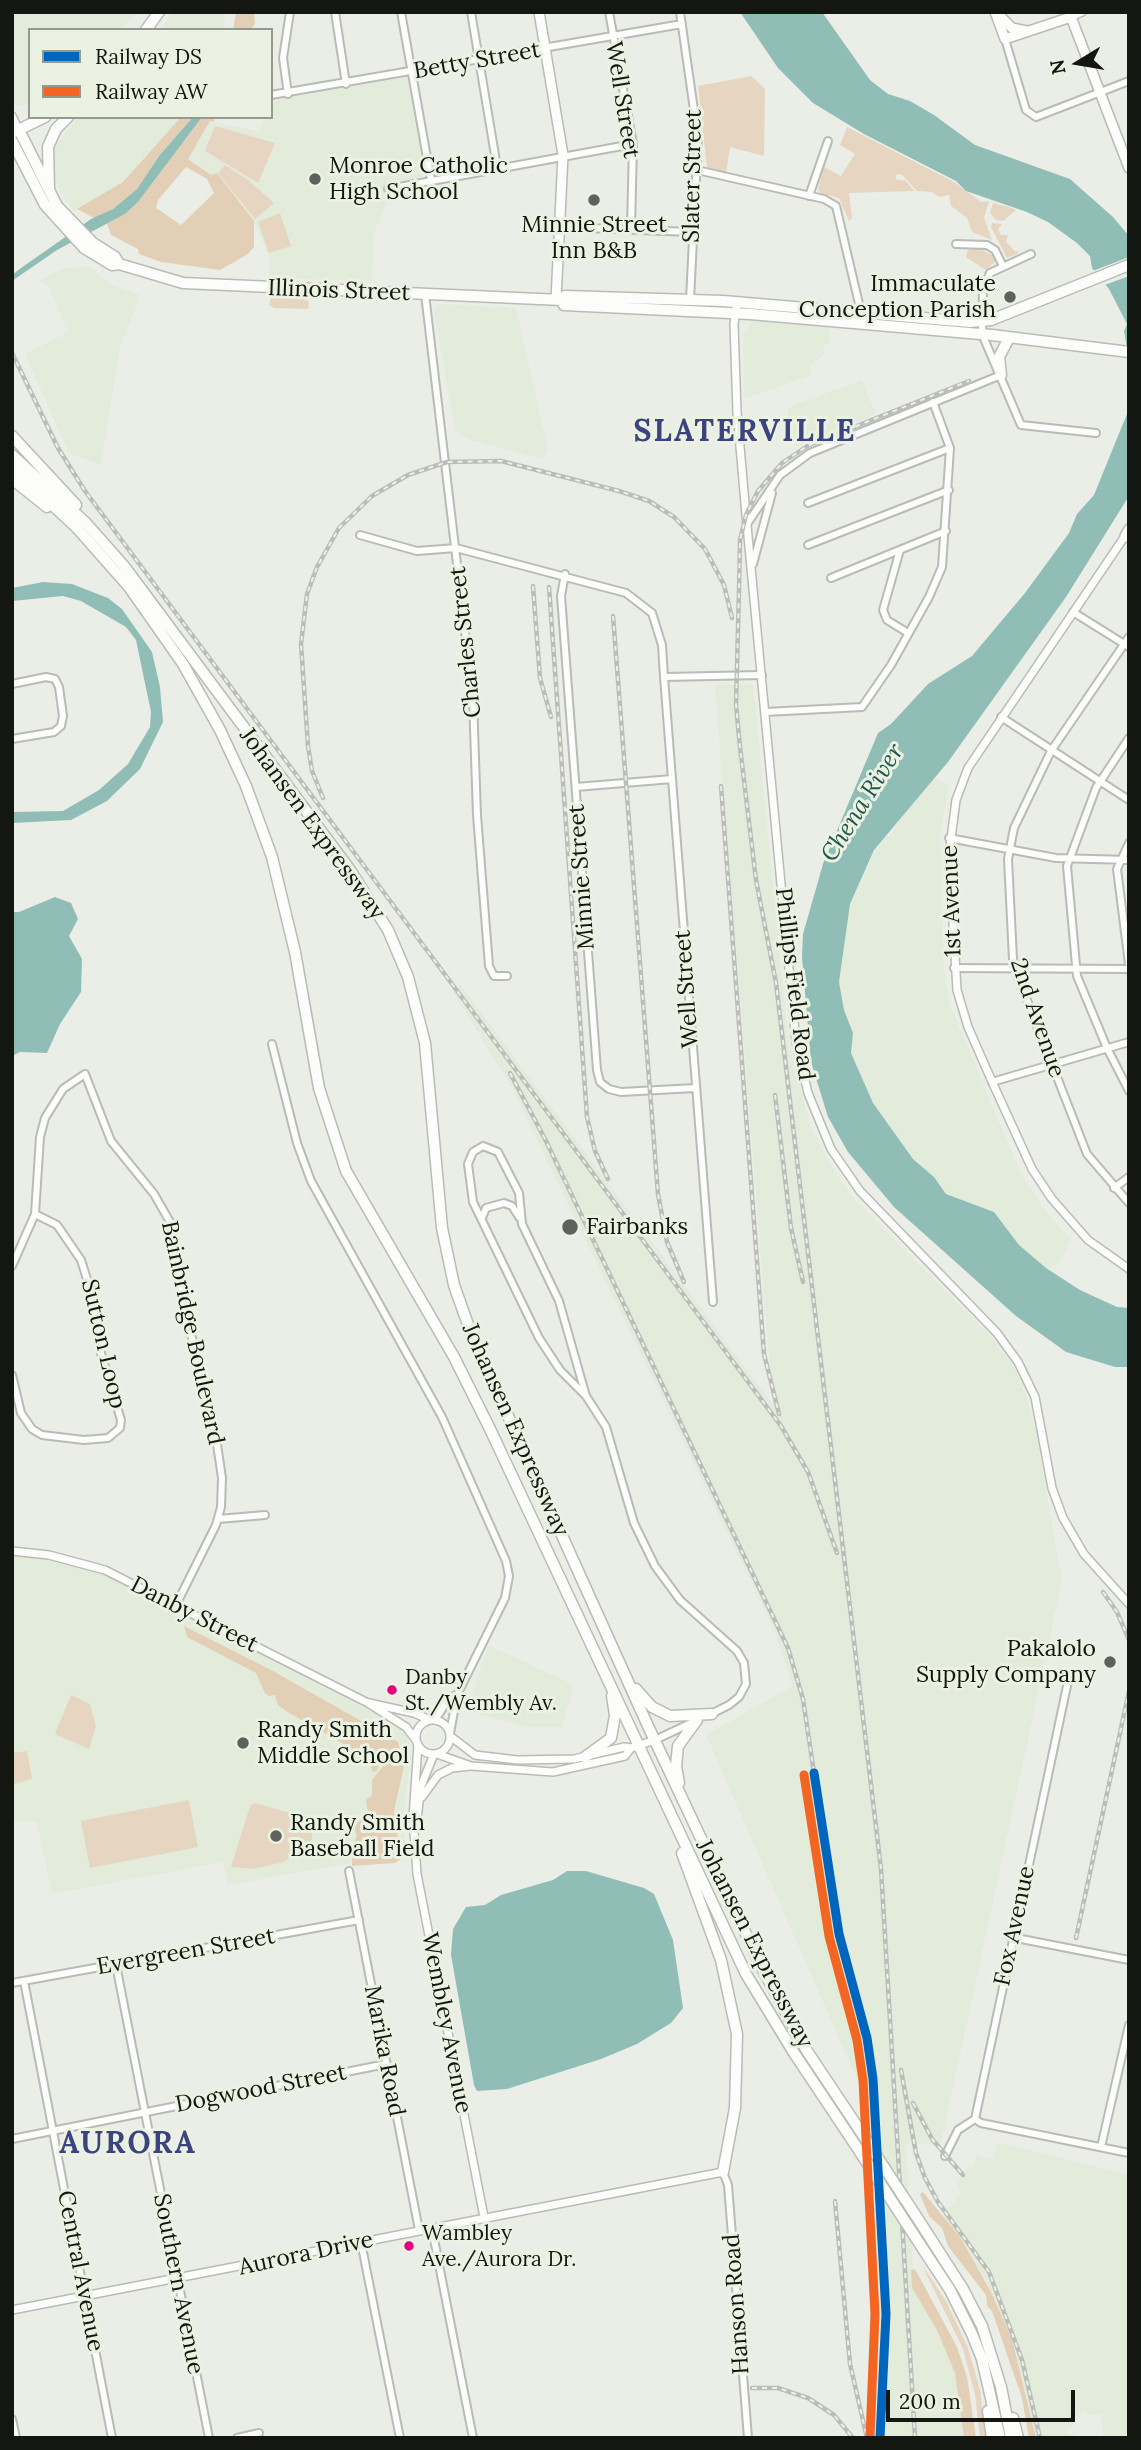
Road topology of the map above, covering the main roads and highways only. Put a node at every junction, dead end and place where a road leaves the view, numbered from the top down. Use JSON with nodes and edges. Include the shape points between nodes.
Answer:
{"nodes":[{"id":1,"x":159,"y":12,"type":"edge"},
{"id":2,"x":539,"y":12,"type":"edge"},
{"id":3,"x":996,"y":12,"type":"edge"},
{"id":4,"x":1070,"y":14,"type":"edge"},
{"id":5,"x":147,"y":28,"type":"edge"},
{"id":6,"x":1029,"y":31,"type":"junction"},
{"id":7,"x":41,"y":119,"type":"edge"},
{"id":8,"x":66,"y":119,"type":"edge"},
{"id":9,"x":15,"y":131,"type":"edge"},
{"id":10,"x":12,"y":141,"type":"edge"},
{"id":11,"x":12,"y":163,"type":"edge"},
{"id":12,"x":1129,"y":167,"type":"edge"},
{"id":13,"x":30,"y":180,"type":"junction"},
{"id":14,"x":50,"y":196,"type":"junction"},
{"id":15,"x":64,"y":222,"type":"junction"},
{"id":16,"x":1129,"y":265,"type":"edge"},
{"id":17,"x":559,"y":300,"type":"junction"},
{"id":18,"x":1009,"y":338,"type":"junction"},
{"id":19,"x":1129,"y":352,"type":"edge"},
{"id":20,"x":1001,"y":375,"type":"road end"},
{"id":21,"x":12,"y":436,"type":"edge"},
{"id":22,"x":12,"y":455,"type":"edge"},
{"id":23,"x":12,"y":467,"type":"edge"},
{"id":24,"x":12,"y":479,"type":"edge"},
{"id":25,"x":77,"y":528,"type":"junction"},
{"id":26,"x":124,"y":566,"type":"junction"},
{"id":27,"x":625,"y":1674,"type":"junction"},
{"id":28,"x":606,"y":1676,"type":"junction"},
{"id":29,"x":712,"y":1714,"type":"road end"},
{"id":30,"x":697,"y":1720,"type":"road end"},
{"id":31,"x":585,"y":1757,"type":"road end"},
{"id":32,"x":658,"y":1790,"type":"junction"},
{"id":33,"x":683,"y":1800,"type":"junction"},
{"id":34,"x":723,"y":2172,"type":"road end"},
{"id":35,"x":982,"y":2359,"type":"junction"},
{"id":36,"x":1001,"y":2387,"type":"junction"},
{"id":37,"x":992,"y":2438,"type":"edge"},
{"id":38,"x":1000,"y":2438,"type":"edge"},
{"id":39,"x":1011,"y":2438,"type":"edge"},
{"id":40,"x":1018,"y":2438,"type":"edge"}],
"edges":[{"from":1,"to":5,"type":"main road"},
{"from":2,"to":17,"type":"main road","via":[[563,155]]},
{"from":3,"to":6,"type":"main road","via":[[1012,28]]},
{"from":3,"to":6,"type":"main road","via":[[1005,39]]},
{"from":4,"to":6,"type":"main road"},
{"from":4,"to":12,"type":"main road"},
{"from":7,"to":9,"type":"main road"},
{"from":8,"to":14,"type":"main road","via":[[48,146]]},
{"from":9,"to":14,"type":"main road","name":"Illinois Street"},
{"from":10,"to":13,"type":"main road","name":"Illinois Street"},
{"from":11,"to":13,"type":"main road"},
{"from":13,"to":15,"type":"main road","name":"Illinois Street"},
{"from":14,"to":15,"type":"main road","name":"Illinois Street"},
{"from":15,"to":17,"type":"main road","name":"Illinois Street","via":[[112,265],[183,283]]},
{"from":16,"to":17,"type":"main road","name":"Illinois Street","via":[[981,321],[737,302],[565,296]]},
{"from":17,"to":18,"type":"main road","name":"Illinois Street","via":[[564,305],[736,313]]},
{"from":18,"to":19,"type":"main road","name":"Illinois Street"},
{"from":18,"to":20,"type":"main road","via":[[999,357]]},
{"from":21,"to":26,"type":"main road"},
{"from":22,"to":26,"type":"main road","name":"Johansen Expressway","via":[[86,523]]},
{"from":23,"to":25,"type":"main road","name":"Johansen Expressway"},
{"from":24,"to":25,"type":"main road"},
{"from":25,"to":28,"type":"main road","name":"Johansen Expressway","via":[[165,636],[236,762],[281,891],[319,1088],[346,1171],[471,1389]]},
{"from":26,"to":27,"type":"main road","name":"Johansen Expressway","via":[[356,878],[388,930],[411,987],[425,1043],[442,1228],[461,1307]]},
{"from":27,"to":29,"type":"main road","via":[[660,1713],[676,1717]]},
{"from":27,"to":33,"type":"main road","name":"Johansen Expressway"},
{"from":28,"to":31,"type":"main road","via":[[614,1728],[607,1742]]},
{"from":28,"to":32,"type":"main road","name":"Johansen Expressway"},
{"from":30,"to":33,"type":"main road","via":[[677,1752]]},
{"from":32,"to":34,"type":"main road","via":[[733,2008],[737,2076]]},
{"from":32,"to":35,"type":"main road","name":"Johansen Expressway","bridge":true,"via":[[759,1998],[923,2249],[962,2314]]},
{"from":33,"to":36,"type":"main road","name":"Johansen Expressway","bridge":true,"via":[[783,2008],[973,2309]]},
{"from":35,"to":37,"type":"main road"},
{"from":35,"to":38,"type":"main road","name":"Johansen Expressway"},
{"from":36,"to":39,"type":"main road","name":"Johansen Expressway"},
{"from":36,"to":40,"type":"main road"}]}
